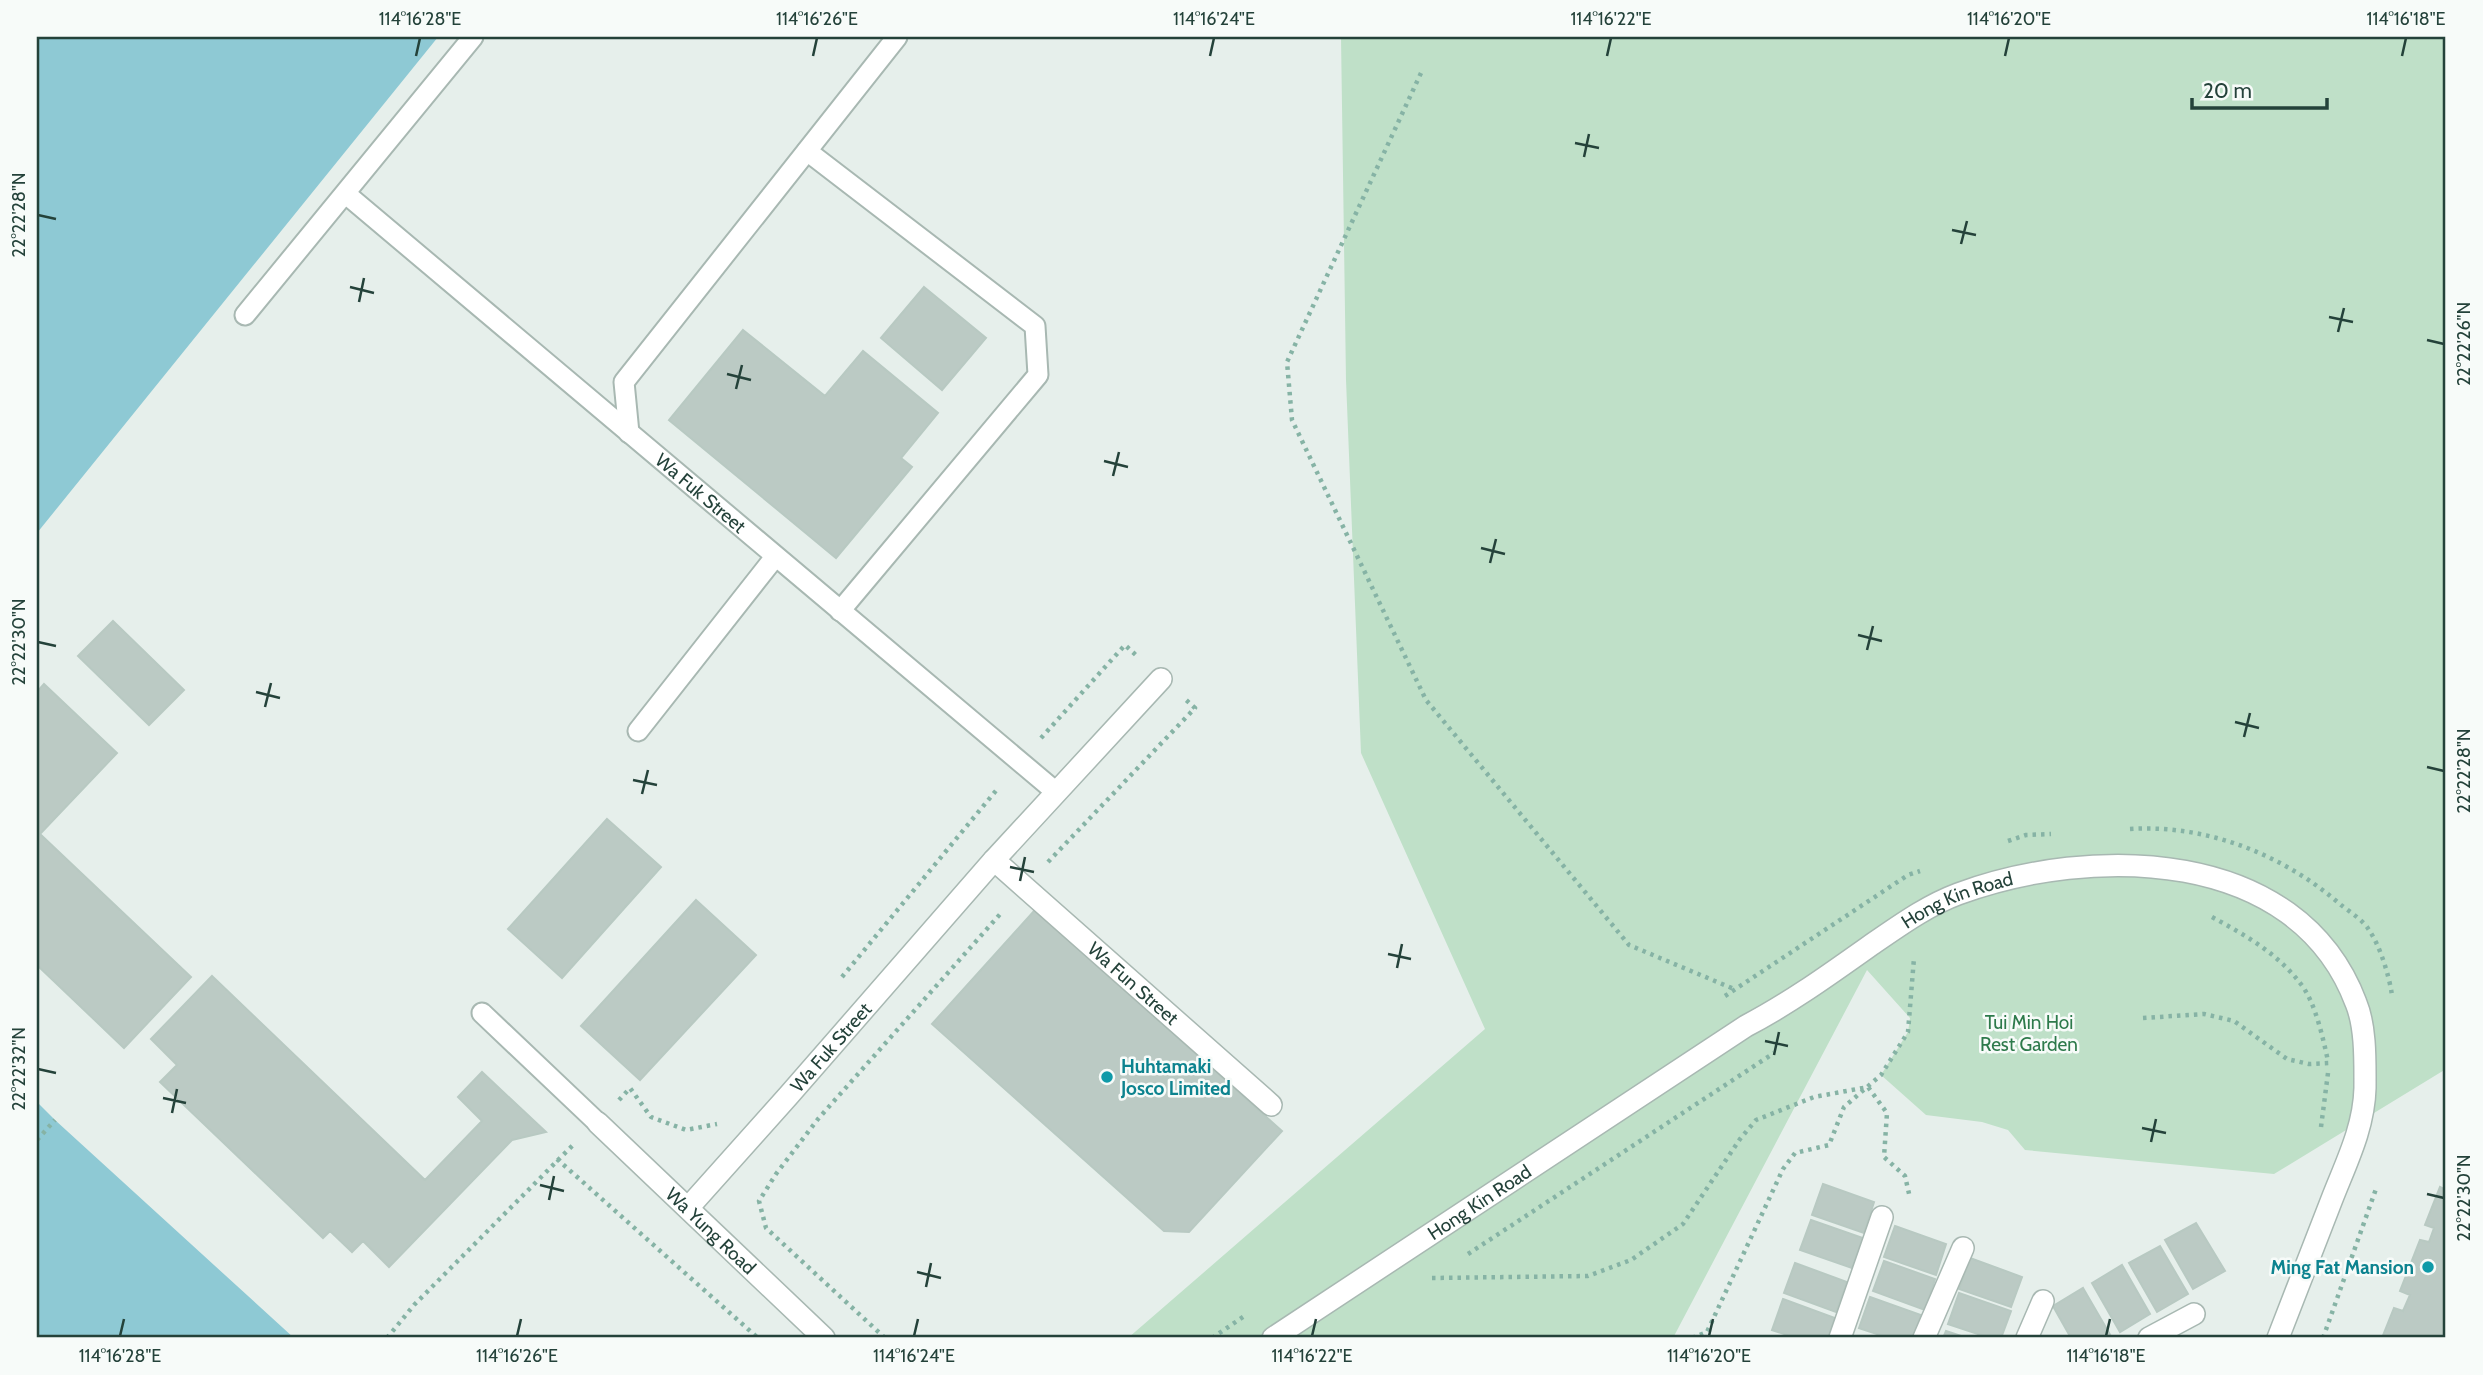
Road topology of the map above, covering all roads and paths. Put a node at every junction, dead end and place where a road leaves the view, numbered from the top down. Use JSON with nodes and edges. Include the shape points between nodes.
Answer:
{"nodes":[{"id":1,"x":473,"y":37,"type":"edge"},
{"id":2,"x":897,"y":37,"type":"edge"},
{"id":3,"x":1421,"y":74,"type":"dead end"},
{"id":4,"x":807,"y":151,"type":"junction"},
{"id":5,"x":345,"y":194,"type":"junction"},
{"id":6,"x":245,"y":315,"type":"dead end"},
{"id":7,"x":629,"y":433,"type":"junction"},
{"id":8,"x":775,"y":557,"type":"junction"},
{"id":9,"x":841,"y":611,"type":"junction"},
{"id":10,"x":1161,"y":679,"type":"dead end"},
{"id":11,"x":638,"y":732,"type":"dead end"},
{"id":12,"x":1056,"y":792,"type":"junction"},
{"id":13,"x":2129,"y":829,"type":"dead end"},
{"id":14,"x":2052,"y":834,"type":"dead end"},
{"id":15,"x":2000,"y":844,"type":"dead end"},
{"id":16,"x":994,"y":860,"type":"junction"},
{"id":17,"x":1921,"y":870,"type":"dead end"},
{"id":18,"x":2203,"y":912,"type":"dead end"},
{"id":19,"x":1924,"y":951,"type":"dead end"},
{"id":20,"x":1914,"y":958,"type":"junction"},
{"id":21,"x":1902,"y":966,"type":"dead end"},
{"id":22,"x":1734,"y":989,"type":"junction"},
{"id":23,"x":1723,"y":996,"type":"dead end"},
{"id":24,"x":2393,"y":1001,"type":"dead end"},
{"id":25,"x":482,"y":1013,"type":"dead end"},
{"id":26,"x":2143,"y":1018,"type":"dead end"},
{"id":27,"x":1777,"y":1051,"type":"dead end"},
{"id":28,"x":2329,"y":1062,"type":"junction"},
{"id":29,"x":1868,"y":1087,"type":"junction"},
{"id":30,"x":1271,"y":1105,"type":"dead end"},
{"id":31,"x":55,"y":1120,"type":"dead end"},
{"id":32,"x":598,"y":1123,"type":"junction"},
{"id":33,"x":2318,"y":1137,"type":"dead end"},
{"id":34,"x":37,"y":1140,"type":"edge"},
{"id":35,"x":557,"y":1158,"type":"junction"},
{"id":36,"x":2379,"y":1178,"type":"dead end"},
{"id":37,"x":1910,"y":1200,"type":"dead end"},
{"id":38,"x":688,"y":1208,"type":"junction"},
{"id":39,"x":1882,"y":1217,"type":"dead end"},
{"id":40,"x":1963,"y":1248,"type":"dead end"},
{"id":41,"x":1467,"y":1255,"type":"dead end"},
{"id":42,"x":1444,"y":1270,"type":"dead end"},
{"id":43,"x":1432,"y":1278,"type":"junction"},
{"id":44,"x":1421,"y":1285,"type":"dead end"},
{"id":45,"x":2043,"y":1301,"type":"dead end"},
{"id":46,"x":1258,"y":1307,"type":"dead end"},
{"id":47,"x":2194,"y":1314,"type":"dead end"},
{"id":48,"x":387,"y":1338,"type":"edge"},
{"id":49,"x":758,"y":1338,"type":"edge"},
{"id":50,"x":824,"y":1338,"type":"edge"},
{"id":51,"x":1212,"y":1338,"type":"edge"},
{"id":52,"x":1273,"y":1338,"type":"edge"},
{"id":53,"x":1692,"y":1338,"type":"edge"},
{"id":54,"x":1840,"y":1338,"type":"edge"},
{"id":55,"x":1924,"y":1338,"type":"edge"},
{"id":56,"x":2027,"y":1338,"type":"edge"},
{"id":57,"x":2149,"y":1338,"type":"edge"},
{"id":58,"x":2277,"y":1338,"type":"edge"},
{"id":59,"x":2323,"y":1338,"type":"edge"}],
"edges":[{"from":1,"to":5,"type":"lane"},
{"from":2,"to":4,"type":"lane"},
{"from":3,"to":22,"type":"path","via":[[1287,362],[1292,420],[1426,700],[1629,945]]},
{"from":4,"to":7,"type":"lane","via":[[624,382]]},
{"from":4,"to":9,"type":"lane","via":[[1035,326],[1038,375]]},
{"from":5,"to":6,"type":"lane"},
{"from":5,"to":7,"type":"lane","name":"Wa Fuk Street"},
{"from":7,"to":8,"type":"lane","name":"Wa Fuk Street"},
{"from":8,"to":9,"type":"lane","name":"Wa Fuk Street"},
{"from":8,"to":11,"type":"lane"},
{"from":9,"to":12,"type":"lane","name":"Wa Fuk Street"},
{"from":10,"to":12,"type":"street","name":"Wa Fuk Street"},
{"from":12,"to":16,"type":"street","name":"Wa Fuk Street"},
{"from":13,"to":24,"type":"path","via":[[2212,836],[2276,859],[2329,894],[2369,929],[2389,976]]},
{"from":14,"to":15,"type":"path","via":[[2026,835]]},
{"from":16,"to":30,"type":"street","name":"Wa Fun Street"},
{"from":16,"to":38,"type":"street","name":"Wa Fuk Street"},
{"from":17,"to":22,"type":"path"},
{"from":18,"to":28,"type":"path","via":[[2258,942],[2302,984],[2321,1028]]},
{"from":19,"to":20,"type":"path"},
{"from":20,"to":21,"type":"path"},
{"from":20,"to":29,"type":"path","via":[[1908,1032]]},
{"from":22,"to":23,"type":"path"},
{"from":25,"to":32,"type":"lane"},
{"from":26,"to":28,"type":"path","via":[[2204,1014],[2235,1021],[2287,1059]]},
{"from":27,"to":41,"type":"path"},
{"from":28,"to":33,"type":"path"},
{"from":29,"to":37,"type":"path","via":[[1887,1113],[1884,1157],[1905,1176]]},
{"from":29,"to":43,"type":"path","via":[[1814,1097],[1756,1120],[1683,1224],[1631,1260],[1588,1276]]},
{"from":29,"to":53,"type":"path","via":[[1844,1107],[1829,1145],[1795,1153],[1783,1169],[1707,1332]]},
{"from":31,"to":34,"type":"path"},
{"from":32,"to":35,"type":"path"},
{"from":32,"to":38,"type":"street","name":"Wa Yung Road"},
{"from":35,"to":48,"type":"path"},
{"from":35,"to":49,"type":"path"},
{"from":36,"to":59,"type":"path"},
{"from":38,"to":50,"type":"street","name":"Wa Yung Road"},
{"from":39,"to":54,"type":"street"},
{"from":40,"to":55,"type":"street"},
{"from":42,"to":43,"type":"path"},
{"from":43,"to":44,"type":"path"},
{"from":45,"to":56,"type":"street"},
{"from":46,"to":51,"type":"path"},
{"from":47,"to":57,"type":"street"},
{"from":52,"to":58,"type":"street","name":"Hong Kin Road","via":[[1778,1010],[1911,918],[1956,895],[2008,878],[2065,868],[2128,865],[2230,881],[2271,902],[2307,928],[2339,967],[2357,1005],[2365,1088],[2360,1127]]}]}
